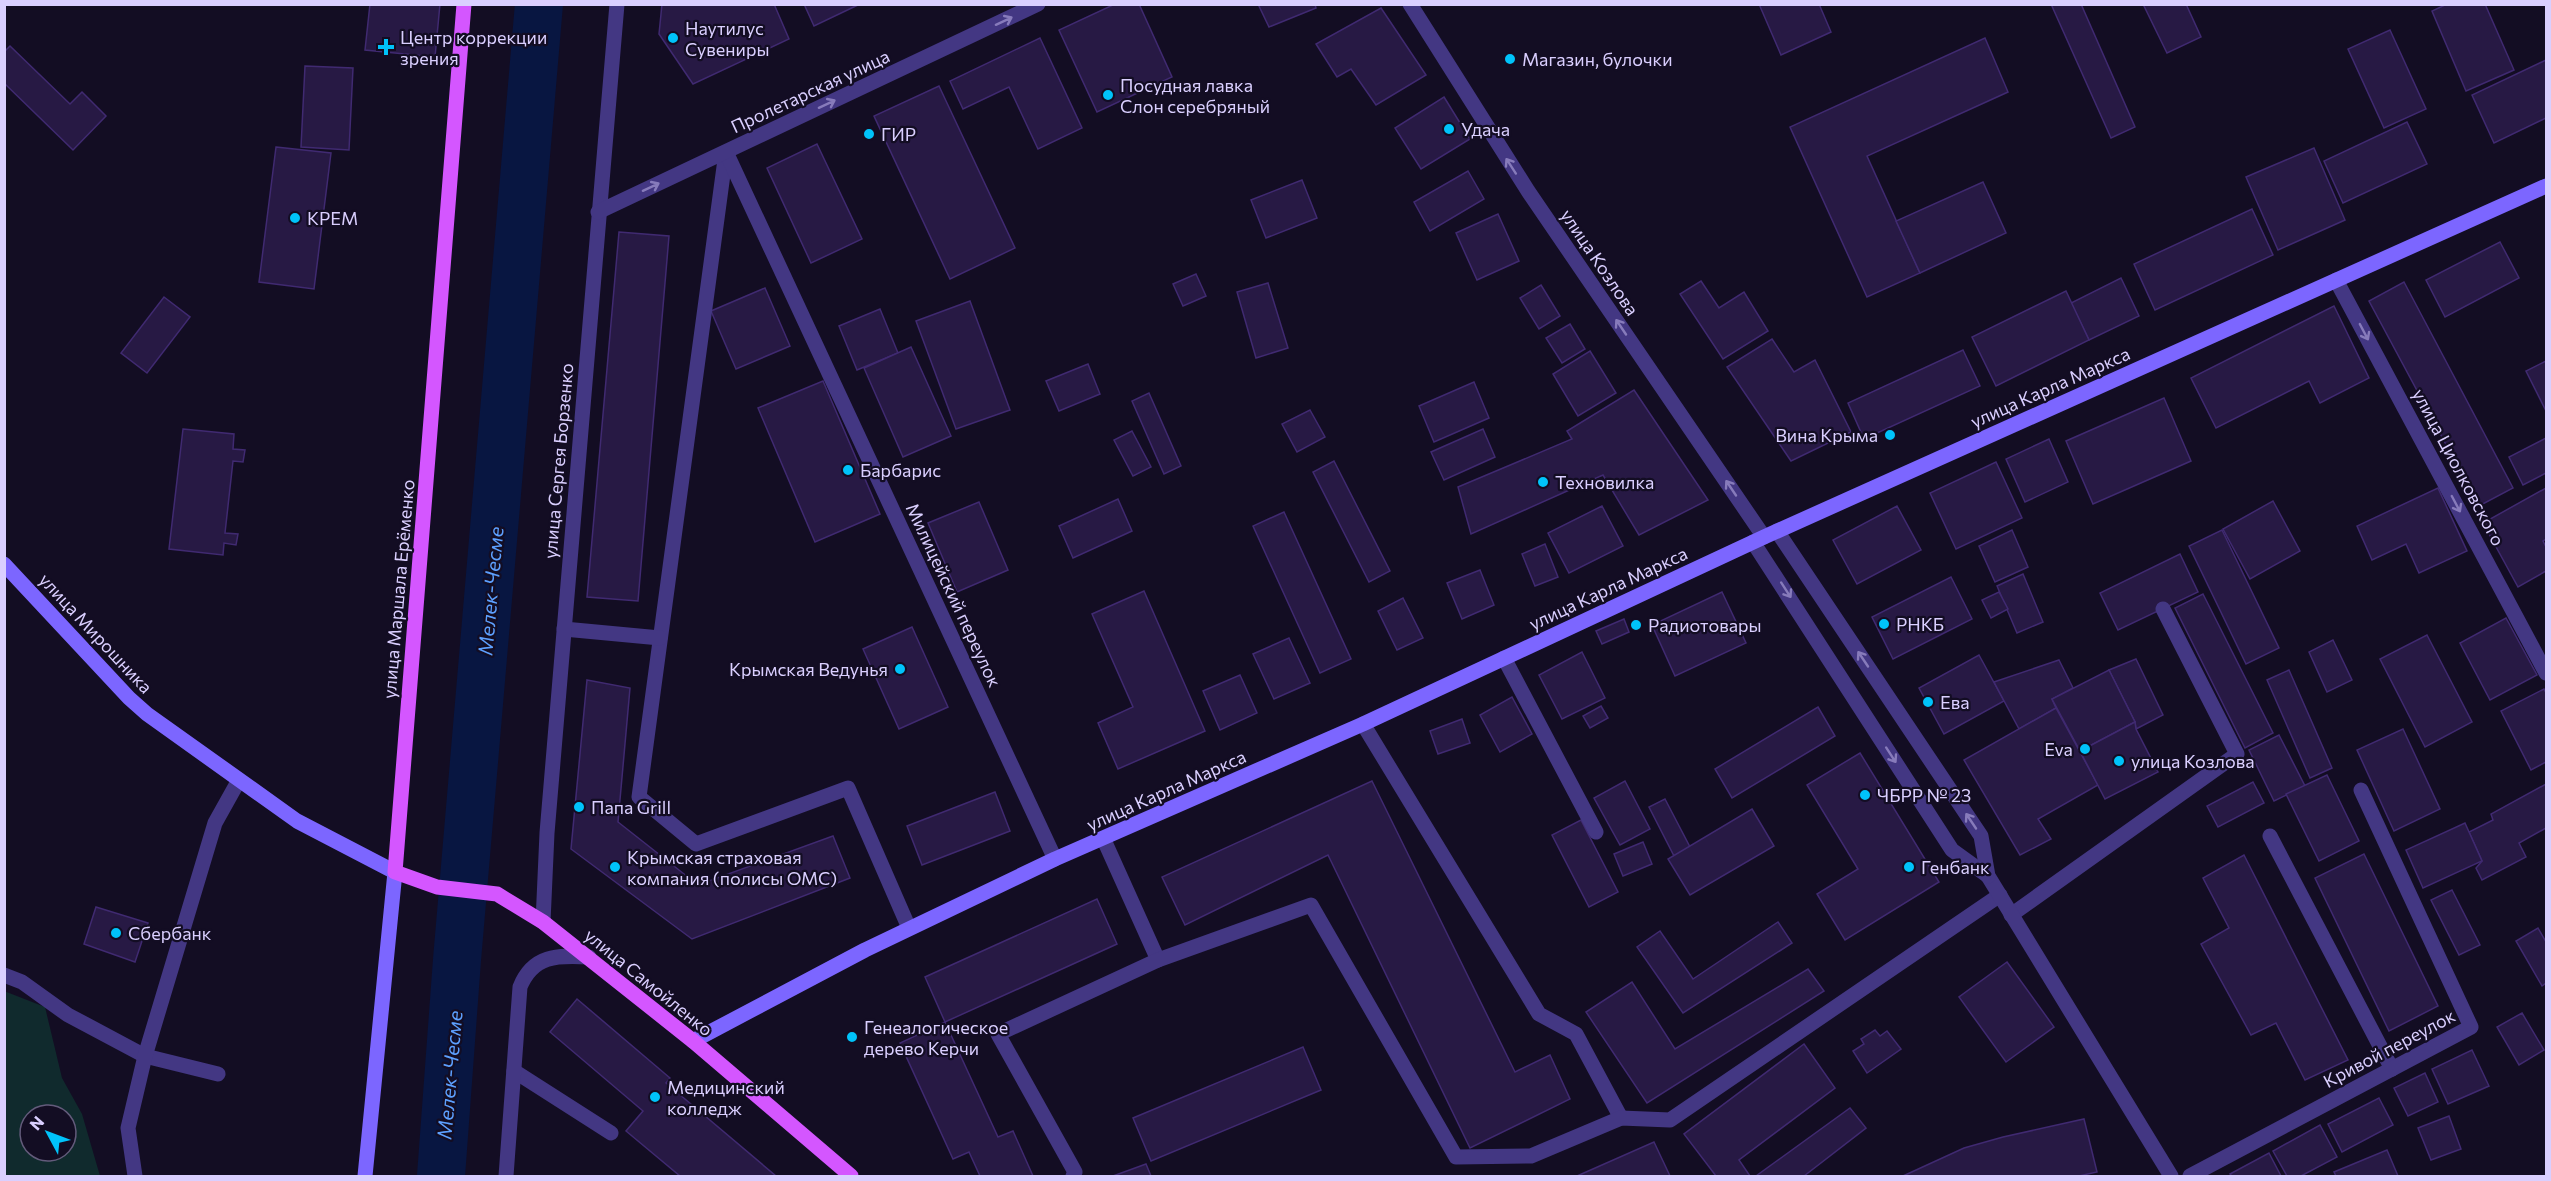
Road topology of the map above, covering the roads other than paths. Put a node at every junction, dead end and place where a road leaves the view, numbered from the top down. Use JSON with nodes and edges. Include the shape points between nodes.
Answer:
{"nodes":[{"id":1,"x":464,"y":4,"type":"edge"},
{"id":2,"x":617,"y":4,"type":"edge"},
{"id":3,"x":1038,"y":4,"type":"edge"},
{"id":4,"x":1410,"y":4,"type":"edge"},
{"id":5,"x":726,"y":152,"type":"junction"},
{"id":6,"x":2547,"y":186,"type":"edge"},
{"id":7,"x":598,"y":212,"type":"junction"},
{"id":8,"x":2336,"y":280,"type":"junction"},
{"id":9,"x":1765,"y":536,"type":"junction"},
{"id":10,"x":4,"y":564,"type":"edge"},
{"id":11,"x":2163,"y":609,"type":"dead end"},
{"id":12,"x":564,"y":629,"type":"junction"},
{"id":13,"x":660,"y":638,"type":"junction"},
{"id":14,"x":1504,"y":658,"type":"junction"},
{"id":15,"x":2547,"y":673,"type":"edge"},
{"id":16,"x":1363,"y":724,"type":"junction"},
{"id":17,"x":240,"y":780,"type":"junction"},
{"id":18,"x":2361,"y":790,"type":"dead end"},
{"id":19,"x":1596,"y":832,"type":"dead end"},
{"id":20,"x":2270,"y":836,"type":"dead end"},
{"id":21,"x":1104,"y":840,"type":"junction"},
{"id":22,"x":1056,"y":860,"type":"junction"},
{"id":23,"x":395,"y":872,"type":"junction"},
{"id":24,"x":1988,"y":876,"type":"junction"},
{"id":25,"x":2000,"y":895,"type":"junction"},
{"id":26,"x":2011,"y":915,"type":"junction"},
{"id":27,"x":543,"y":921,"type":"junction"},
{"id":28,"x":909,"y":928,"type":"junction"},
{"id":29,"x":589,"y":957,"type":"junction"},
{"id":30,"x":1158,"y":960,"type":"junction"},
{"id":31,"x":4,"y":975,"type":"edge"},
{"id":32,"x":693,"y":1041,"type":"junction"},
{"id":33,"x":145,"y":1056,"type":"junction"},
{"id":34,"x":2392,"y":1069,"type":"junction"},
{"id":35,"x":514,"y":1071,"type":"junction"},
{"id":36,"x":218,"y":1074,"type":"dead end"},
{"id":37,"x":1621,"y":1118,"type":"junction"},
{"id":38,"x":611,"y":1133,"type":"dead end"},
{"id":39,"x":135,"y":1176,"type":"edge"},
{"id":40,"x":365,"y":1176,"type":"edge"},
{"id":41,"x":506,"y":1176,"type":"edge"},
{"id":42,"x":851,"y":1176,"type":"edge"},
{"id":43,"x":1073,"y":1176,"type":"edge"},
{"id":44,"x":2171,"y":1176,"type":"edge"},
{"id":45,"x":2190,"y":1176,"type":"edge"}],
"edges":[{"from":1,"to":23,"type":"main road","name":"улица Маршала Ерёменко"},
{"from":2,"to":7,"type":"street","name":"улица Сергея Борзенко"},
{"from":5,"to":3,"type":"street","name":"Пролетарская улица","one_way":true},
{"from":9,"to":4,"type":"street","name":"улица Козлова","one_way":true,"via":[[1528,191]]},
{"from":7,"to":5,"type":"street","name":"Пролетарская улица","one_way":true},
{"from":5,"to":13,"type":"street"},
{"from":5,"to":22,"type":"street","name":"Милицейский переулок"},
{"from":6,"to":8,"type":"main road","name":"улица Карла Маркса"},
{"from":7,"to":12,"type":"street","name":"улица Сергея Борзенко"},
{"from":8,"to":9,"type":"main road","name":"улица Карла Маркса"},
{"from":8,"to":15,"type":"street","name":"улица Циолковского","one_way":true},
{"from":9,"to":14,"type":"main road","name":"улица Карла Маркса"},
{"from":9,"to":24,"type":"street","name":"улица Козлова","one_way":true,"via":[[1952,850]]},
{"from":24,"to":9,"type":"street","name":"улица Козлова","one_way":true,"via":[[1981,837]]},
{"from":10,"to":17,"type":"main road","name":"улица Мирошника","via":[[129,698]]},
{"from":11,"to":26,"type":"street","via":[[2237,754]]},
{"from":12,"to":13,"type":"street"},
{"from":12,"to":27,"type":"street","name":"улица Сергея Борзенко"},
{"from":13,"to":28,"type":"street","via":[[639,797],[696,844],[848,788]]},
{"from":14,"to":16,"type":"main road","name":"улица Карла Маркса"},
{"from":14,"to":19,"type":"street"},
{"from":16,"to":21,"type":"main road","name":"улица Карла Маркса"},
{"from":16,"to":37,"type":"street","via":[[1539,1014],[1576,1034]]},
{"from":17,"to":23,"type":"main road","name":"улица Мирошника","via":[[297,821]]},
{"from":17,"to":33,"type":"street","via":[[215,823]]},
{"from":18,"to":34,"type":"street","name":"Кривой переулок","via":[[2471,1027]]},
{"from":20,"to":34,"type":"street"},
{"from":21,"to":22,"type":"main road","name":"улица Карла Маркса"},
{"from":21,"to":30,"type":"street"},
{"from":22,"to":28,"type":"main road","name":"улица Карла Маркса"},
{"from":23,"to":27,"type":"main road","name":"улица Самойленко","via":[[437,887],[497,894]]},
{"from":23,"to":40,"type":"main road","name":"улица Маршала Ерёменко"},
{"from":24,"to":25,"type":"street","name":"улица Козлова"},
{"from":25,"to":26,"type":"street","name":"улица Козлова"},
{"from":25,"to":37,"type":"street","via":[[1670,1120]]},
{"from":26,"to":44,"type":"street","name":"улица Козлова"},
{"from":27,"to":29,"type":"main road","name":"улица Самойленко"},
{"from":28,"to":32,"type":"main road","name":"улица Карла Маркса"},
{"from":29,"to":32,"type":"main road","name":"улица Самойленко"},
{"from":29,"to":35,"type":"street","via":[[545,959],[526,971],[520,987]]},
{"from":30,"to":37,"type":"street","via":[[1311,905],[1456,1156],[1531,1156]]},
{"from":30,"to":43,"type":"street","via":[[998,1034],[1075,1172]]},
{"from":31,"to":33,"type":"street"},
{"from":32,"to":42,"type":"main road","name":"улица Самойленко"},
{"from":33,"to":36,"type":"street"},
{"from":33,"to":39,"type":"street","via":[[128,1128]]},
{"from":34,"to":45,"type":"street","name":"Кривой переулок"},
{"from":35,"to":38,"type":"street"},
{"from":35,"to":41,"type":"street"}]}
